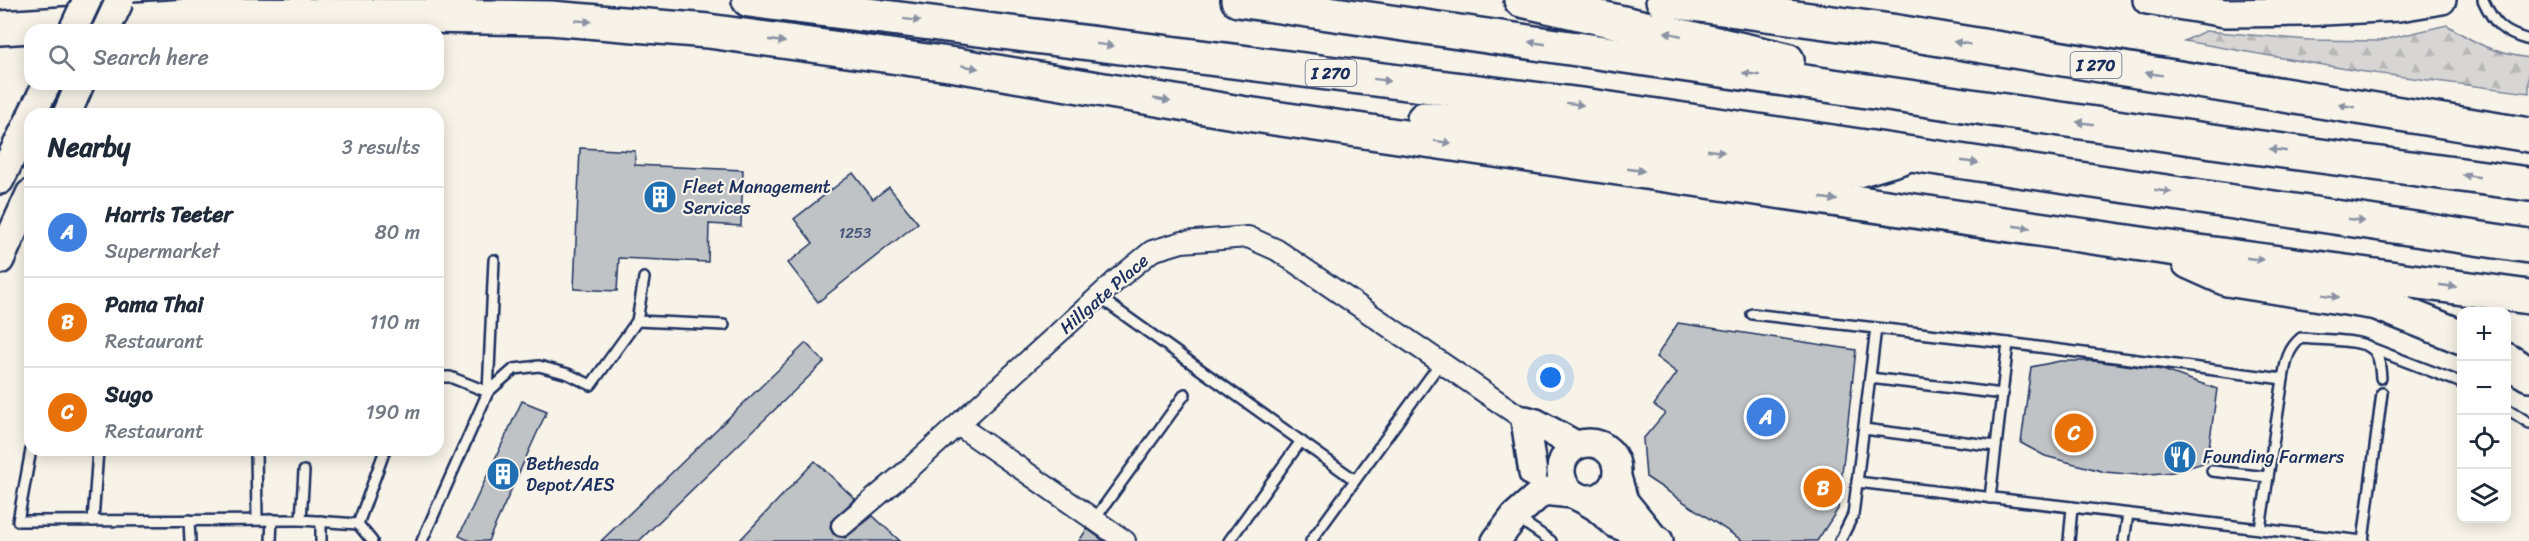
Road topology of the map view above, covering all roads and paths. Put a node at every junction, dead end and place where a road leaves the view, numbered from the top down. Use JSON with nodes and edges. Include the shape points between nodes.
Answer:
{"nodes":[{"id":1,"x":87,"y":0,"type":"edge"},
{"id":2,"x":120,"y":0,"type":"edge"},
{"id":3,"x":749,"y":0,"type":"edge"},
{"id":4,"x":1238,"y":0,"type":"edge"},
{"id":5,"x":1521,"y":0,"type":"edge"},
{"id":6,"x":1663,"y":0,"type":"edge"},
{"id":7,"x":2147,"y":0,"type":"edge"},
{"id":8,"x":2442,"y":0,"type":"edge"},
{"id":9,"x":2483,"y":0,"type":"edge"},
{"id":10,"x":63,"y":24,"type":"edge"},
{"id":11,"x":76,"y":24,"type":"edge"},
{"id":12,"x":109,"y":24,"type":"edge"},
{"id":13,"x":24,"y":26,"type":"edge"},
{"id":14,"x":0,"y":28,"type":"edge"},
{"id":15,"x":2529,"y":40,"type":"edge"},
{"id":16,"x":44,"y":90,"type":"edge"},
{"id":17,"x":77,"y":90,"type":"edge"},
{"id":18,"x":35,"y":108,"type":"edge"},
{"id":19,"x":70,"y":108,"type":"edge"},
{"id":20,"x":1240,"y":113,"type":"junction"},
{"id":21,"x":2397,"y":114,"type":"junction"},
{"id":22,"x":2038,"y":116,"type":"junction"},
{"id":23,"x":2529,"y":123,"type":"edge"},
{"id":24,"x":24,"y":131,"type":"edge"},
{"id":25,"x":2529,"y":135,"type":"edge"},
{"id":26,"x":1912,"y":154,"type":"junction"},
{"id":27,"x":0,"y":180,"type":"edge"},
{"id":28,"x":2529,"y":184,"type":"edge"},
{"id":29,"x":24,"y":207,"type":"edge"},
{"id":30,"x":2155,"y":246,"type":"junction"},
{"id":31,"x":2529,"y":246,"type":"edge"},
{"id":32,"x":0,"y":260,"type":"edge"},
{"id":33,"x":494,"y":260,"type":"dead end"},
{"id":34,"x":644,"y":278,"type":"dead end"},
{"id":35,"x":1099,"y":297,"type":"junction"},
{"id":36,"x":2529,"y":297,"type":"edge"},
{"id":37,"x":1752,"y":314,"type":"dead end"},
{"id":38,"x":637,"y":321,"type":"junction"},
{"id":39,"x":723,"y":325,"type":"dead end"},
{"id":40,"x":1876,"y":328,"type":"junction"},
{"id":41,"x":2457,"y":335,"type":"edge"},
{"id":42,"x":2008,"y":343,"type":"junction"},
{"id":43,"x":2371,"y":348,"type":"junction"},
{"id":44,"x":2508,"y":361,"type":"edge"},
{"id":45,"x":1441,"y":362,"type":"junction"},
{"id":46,"x":2529,"y":374,"type":"edge"},
{"id":47,"x":444,"y":377,"type":"edge"},
{"id":48,"x":1870,"y":378,"type":"junction"},
{"id":49,"x":2381,"y":378,"type":"dead end"},
{"id":50,"x":2283,"y":379,"type":"junction"},
{"id":51,"x":2457,"y":381,"type":"edge"},
{"id":52,"x":488,"y":392,"type":"junction"},
{"id":53,"x":2382,"y":393,"type":"dead end"},
{"id":54,"x":1185,"y":394,"type":"dead end"},
{"id":55,"x":2002,"y":394,"type":"junction"},
{"id":56,"x":2511,"y":411,"type":"edge"},
{"id":57,"x":1525,"y":420,"type":"junction"},
{"id":58,"x":2529,"y":423,"type":"edge"},
{"id":59,"x":958,"y":425,"type":"junction"},
{"id":60,"x":1864,"y":429,"type":"junction"},
{"id":61,"x":1301,"y":441,"type":"junction"},
{"id":62,"x":1996,"y":446,"type":"junction"},
{"id":63,"x":1570,"y":452,"type":"junction"},
{"id":64,"x":30,"y":456,"type":"edge"},
{"id":65,"x":98,"y":456,"type":"edge"},
{"id":66,"x":256,"y":456,"type":"edge"},
{"id":67,"x":383,"y":456,"type":"edge"},
{"id":68,"x":304,"y":471,"type":"dead end"},
{"id":69,"x":2212,"y":471,"type":"dead end"},
{"id":70,"x":1533,"y":473,"type":"junction"},
{"id":71,"x":1617,"y":477,"type":"junction"},
{"id":72,"x":2268,"y":477,"type":"junction"},
{"id":73,"x":1356,"y":480,"type":"junction"},
{"id":74,"x":1857,"y":482,"type":"junction"},
{"id":75,"x":1577,"y":496,"type":"junction"},
{"id":76,"x":1990,"y":498,"type":"junction"},
{"id":77,"x":2072,"y":507,"type":"junction"},
{"id":78,"x":2128,"y":514,"type":"junction"},
{"id":79,"x":1515,"y":516,"type":"junction"},
{"id":80,"x":257,"y":519,"type":"junction"},
{"id":81,"x":272,"y":519,"type":"junction"},
{"id":82,"x":189,"y":520,"type":"junction"},
{"id":83,"x":301,"y":520,"type":"junction"},
{"id":84,"x":1094,"y":520,"type":"junction"},
{"id":85,"x":93,"y":521,"type":"junction"},
{"id":86,"x":321,"y":521,"type":"junction"},
{"id":87,"x":358,"y":524,"type":"junction"},
{"id":88,"x":842,"y":526,"type":"dead end"},
{"id":89,"x":2260,"y":529,"type":"junction"},
{"id":90,"x":1656,"y":539,"type":"edge"},
{"id":91,"x":190,"y":541,"type":"edge"},
{"id":92,"x":271,"y":541,"type":"edge"},
{"id":93,"x":321,"y":541,"type":"edge"},
{"id":94,"x":372,"y":541,"type":"edge"},
{"id":95,"x":422,"y":541,"type":"edge"},
{"id":96,"x":1125,"y":541,"type":"edge"},
{"id":97,"x":1229,"y":541,"type":"edge"},
{"id":98,"x":1311,"y":541,"type":"edge"},
{"id":99,"x":1496,"y":541,"type":"edge"},
{"id":100,"x":1551,"y":541,"type":"edge"},
{"id":101,"x":1840,"y":541,"type":"edge"},
{"id":102,"x":2069,"y":541,"type":"edge"},
{"id":103,"x":2124,"y":541,"type":"edge"}],
"edges":[{"from":1,"to":11,"type":"street","bridge":true},
{"from":2,"to":12,"type":"street","bridge":true},
{"from":3,"to":26,"type":"highway","number":"I 270","one_way":true,"via":[[1590,106]]},
{"from":22,"to":4,"type":"highway","one_way":true},
{"from":22,"to":5,"type":"highway","one_way":true},
{"from":21,"to":6,"type":"highway","number":"I 270","one_way":true,"via":[[1891,31]]},
{"from":7,"to":8,"type":"street","via":[[2225,13],[2398,7]]},
{"from":9,"to":15,"type":"lane","via":[[2492,19],[2511,36]]},
{"from":10,"to":20,"type":"highway","one_way":true,"via":[[205,15],[550,18],[708,32],[944,63]]},
{"from":14,"to":13,"type":"highway","one_way":true},
{"from":16,"to":18,"type":"street"},
{"from":17,"to":19,"type":"street"},
{"from":20,"to":26,"type":"highway","one_way":true,"via":[[1375,115],[1566,131],[1858,170]]},
{"from":20,"to":30,"type":"highway","one_way":true},
{"from":21,"to":23,"type":"highway"},
{"from":21,"to":25,"type":"highway","number":"I 270"},
{"from":28,"to":22,"type":"highway","one_way":true},
{"from":24,"to":27,"type":"street"},
{"from":26,"to":31,"type":"highway","number":"I 270","one_way":true},
{"from":29,"to":32,"type":"street"},
{"from":30,"to":36,"type":"highway","one_way":true},
{"from":30,"to":41,"type":"highway","one_way":true,"via":[[2227,279],[2378,303]]},
{"from":33,"to":52,"type":"lane"},
{"from":34,"to":38,"type":"lane"},
{"from":35,"to":45,"type":"street","name":"Hillgate Place","via":[[1152,251],[1182,242],[1248,237],[1277,250]]},
{"from":35,"to":59,"type":"street","name":"Hillgate Place"},
{"from":35,"to":61,"type":"lane"},
{"from":37,"to":40,"type":"lane"},
{"from":38,"to":39,"type":"lane"},
{"from":38,"to":52,"type":"lane","via":[[591,385],[539,366],[514,369]]},
{"from":40,"to":42,"type":"lane"},
{"from":40,"to":48,"type":"lane"},
{"from":42,"to":50,"type":"lane"},
{"from":42,"to":55,"type":"lane"},
{"from":43,"to":49,"type":"lane","via":[[2378,357]]},
{"from":43,"to":50,"type":"lane","via":[[2301,338],[2287,356]]},
{"from":43,"to":51,"type":"lane"},
{"from":44,"to":46,"type":"highway"},
{"from":45,"to":57,"type":"street","name":"Hillgate Place"},
{"from":45,"to":73,"type":"lane"},
{"from":47,"to":52,"type":"lane"},
{"from":48,"to":55,"type":"lane"},
{"from":48,"to":60,"type":"lane"},
{"from":50,"to":72,"type":"lane"},
{"from":52,"to":95,"type":"lane"},
{"from":53,"to":89,"type":"lane","via":[[2363,541]]},
{"from":54,"to":84,"type":"lane"},
{"from":55,"to":62,"type":"lane"},
{"from":56,"to":58,"type":"lane"},
{"from":57,"to":63,"type":"street","via":[[1536,423]]},
{"from":57,"to":70,"type":"street"},
{"from":59,"to":84,"type":"street"},
{"from":59,"to":88,"type":"street","name":"Hillgate Place"},
{"from":60,"to":62,"type":"lane"},
{"from":60,"to":74,"type":"lane"},
{"from":61,"to":73,"type":"lane"},
{"from":61,"to":97,"type":"lane"},
{"from":62,"to":76,"type":"lane"},
{"from":63,"to":70,"type":"street"},
{"from":63,"to":71,"type":"street","via":[[1587,443],[1604,447],[1615,460]]},
{"from":63,"to":75,"type":"street","via":[[1562,478]]},
{"from":64,"to":85,"type":"lane","via":[[18,521]]},
{"from":65,"to":85,"type":"lane"},
{"from":66,"to":80,"type":"lane"},
{"from":67,"to":87,"type":"lane"},
{"from":68,"to":83,"type":"lane"},
{"from":69,"to":72,"type":"lane"},
{"from":70,"to":79,"type":"street"},
{"from":71,"to":75,"type":"street","via":[[1600,497]]},
{"from":71,"to":90,"type":"street","via":[[1624,501]]},
{"from":72,"to":89,"type":"lane"},
{"from":73,"to":98,"type":"lane"},
{"from":74,"to":76,"type":"lane"},
{"from":74,"to":101,"type":"lane","via":[[1853,516]]},
{"from":75,"to":79,"type":"street","via":[[1543,491]]},
{"from":75,"to":90,"type":"street","via":[[1616,524]]},
{"from":76,"to":77,"type":"lane"},
{"from":77,"to":78,"type":"lane"},
{"from":77,"to":102,"type":"lane"},
{"from":78,"to":89,"type":"lane"},
{"from":78,"to":103,"type":"lane"},
{"from":79,"to":99,"type":"street"},
{"from":79,"to":100,"type":"lane"},
{"from":80,"to":81,"type":"lane"},
{"from":80,"to":82,"type":"lane"},
{"from":81,"to":83,"type":"lane"},
{"from":81,"to":92,"type":"lane"},
{"from":82,"to":85,"type":"lane"},
{"from":82,"to":91,"type":"lane"},
{"from":83,"to":86,"type":"lane"},
{"from":84,"to":96,"type":"street"},
{"from":86,"to":87,"type":"lane"},
{"from":86,"to":93,"type":"lane"},
{"from":87,"to":94,"type":"lane"}]}
